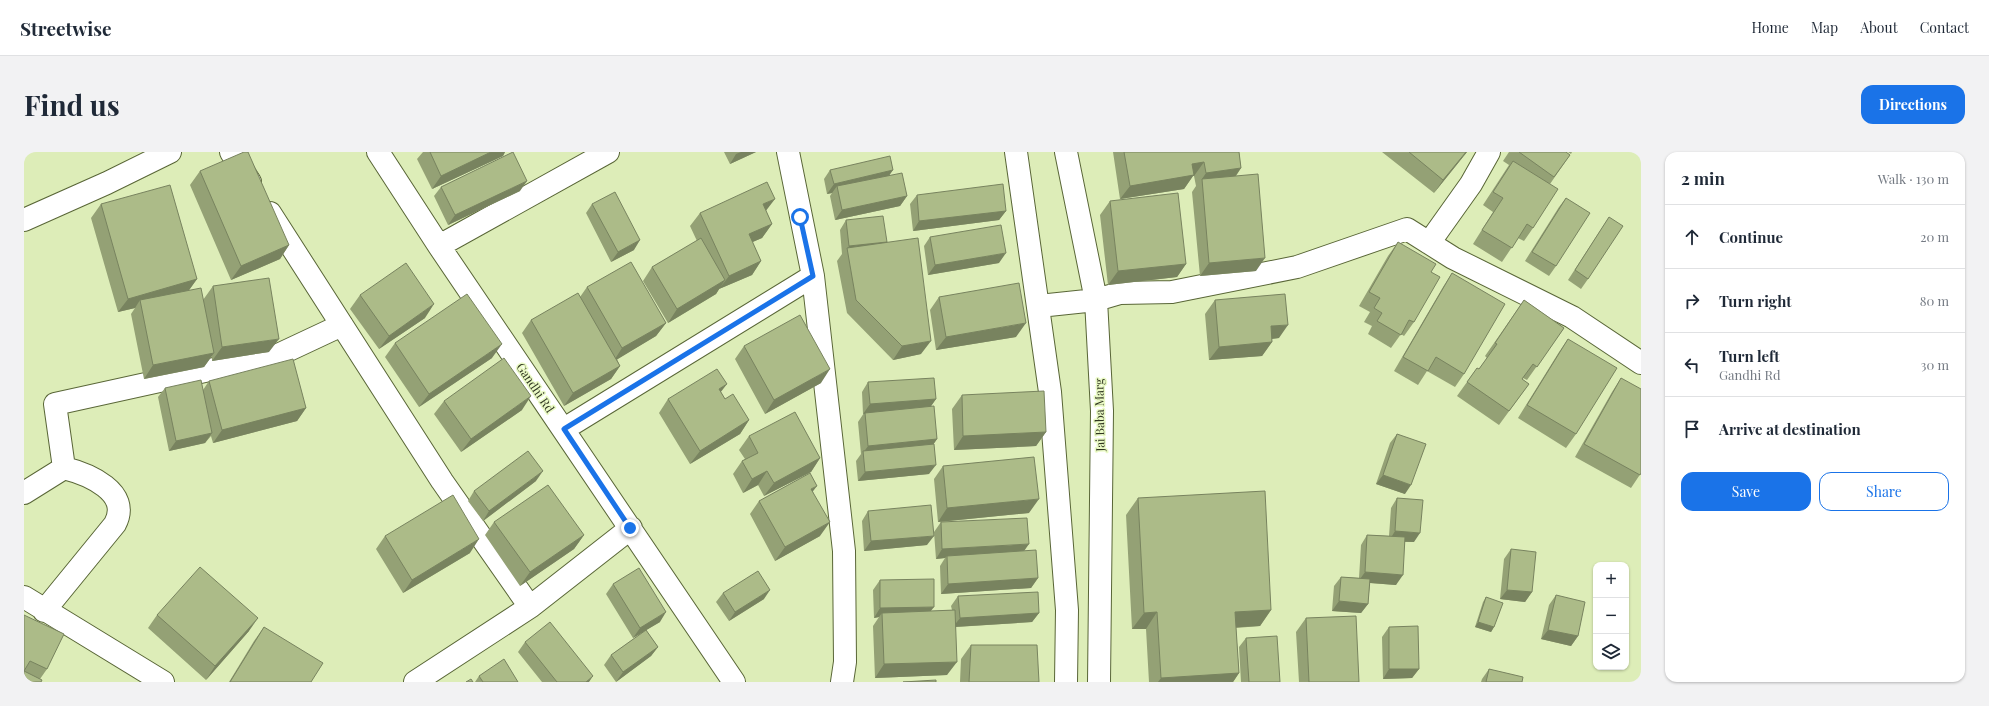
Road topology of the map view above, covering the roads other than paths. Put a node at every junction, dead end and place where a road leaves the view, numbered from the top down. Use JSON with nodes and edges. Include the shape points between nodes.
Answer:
{"nodes":[{"id":1,"x":170,"y":152,"type":"edge"},
{"id":2,"x":231,"y":152,"type":"edge"},
{"id":3,"x":378,"y":152,"type":"edge"},
{"id":4,"x":608,"y":152,"type":"edge"},
{"id":5,"x":788,"y":152,"type":"edge"},
{"id":6,"x":1016,"y":152,"type":"edge"},
{"id":7,"x":1066,"y":152,"type":"edge"},
{"id":8,"x":1489,"y":152,"type":"edge"},
{"id":9,"x":24,"y":220,"type":"edge"},
{"id":10,"x":1429,"y":243,"type":"junction"},
{"id":11,"x":439,"y":246,"type":"junction"},
{"id":12,"x":813,"y":276,"type":"junction"},
{"id":13,"x":1096,"y":300,"type":"junction"},
{"id":14,"x":1039,"y":306,"type":"junction"},
{"id":15,"x":342,"y":325,"type":"junction"},
{"id":16,"x":1641,"y":363,"type":"edge"},
{"id":17,"x":564,"y":429,"type":"junction"},
{"id":18,"x":64,"y":468,"type":"junction"},
{"id":19,"x":24,"y":493,"type":"edge"},
{"id":20,"x":630,"y":528,"type":"junction"},
{"id":21,"x":24,"y":597,"type":"edge"},
{"id":22,"x":530,"y":608,"type":"junction"},
{"id":23,"x":44,"y":611,"type":"junction"},
{"id":24,"x":163,"y":682,"type":"edge"},
{"id":25,"x":415,"y":682,"type":"edge"},
{"id":26,"x":734,"y":682,"type":"edge"},
{"id":27,"x":842,"y":682,"type":"edge"},
{"id":28,"x":1066,"y":682,"type":"edge"},
{"id":29,"x":1100,"y":682,"type":"edge"}],
"edges":[{"from":1,"to":9,"type":"street"},
{"from":2,"to":15,"type":"street"},
{"from":3,"to":11,"type":"street","name":"Gandhi Rd"},
{"from":4,"to":11,"type":"street"},
{"from":5,"to":12,"type":"street"},
{"from":6,"to":14,"type":"street"},
{"from":7,"to":13,"type":"street","name":"Jai Baba Marg"},
{"from":8,"to":10,"type":"street","via":[[1471,184]]},
{"from":10,"to":13,"type":"street","via":[[1407,229],[1298,267],[1172,292],[1120,293]]},
{"from":10,"to":16,"type":"street","via":[[1453,258],[1572,317]]},
{"from":11,"to":17,"type":"street","name":"Gandhi Rd"},
{"from":12,"to":17,"type":"street"},
{"from":12,"to":27,"type":"street","via":[[844,550],[845,662]]},
{"from":13,"to":14,"type":"street"},
{"from":13,"to":29,"type":"street","name":"Jai Baba Marg","via":[[1102,411]]},
{"from":14,"to":28,"type":"street","via":[[1050,392],[1067,610]]},
{"from":15,"to":18,"type":"street","via":[[278,355],[56,404]]},
{"from":15,"to":22,"type":"street","via":[[442,481]]},
{"from":17,"to":20,"type":"street","name":"Gandhi Rd"},
{"from":18,"to":19,"type":"street"},
{"from":18,"to":23,"type":"street","via":[[94,477],[117,502],[120,514],[115,524]]},
{"from":20,"to":22,"type":"street"},
{"from":20,"to":26,"type":"street","name":"Gandhi Rd"},
{"from":21,"to":23,"type":"street"},
{"from":22,"to":25,"type":"street"},
{"from":23,"to":24,"type":"street"}]}
